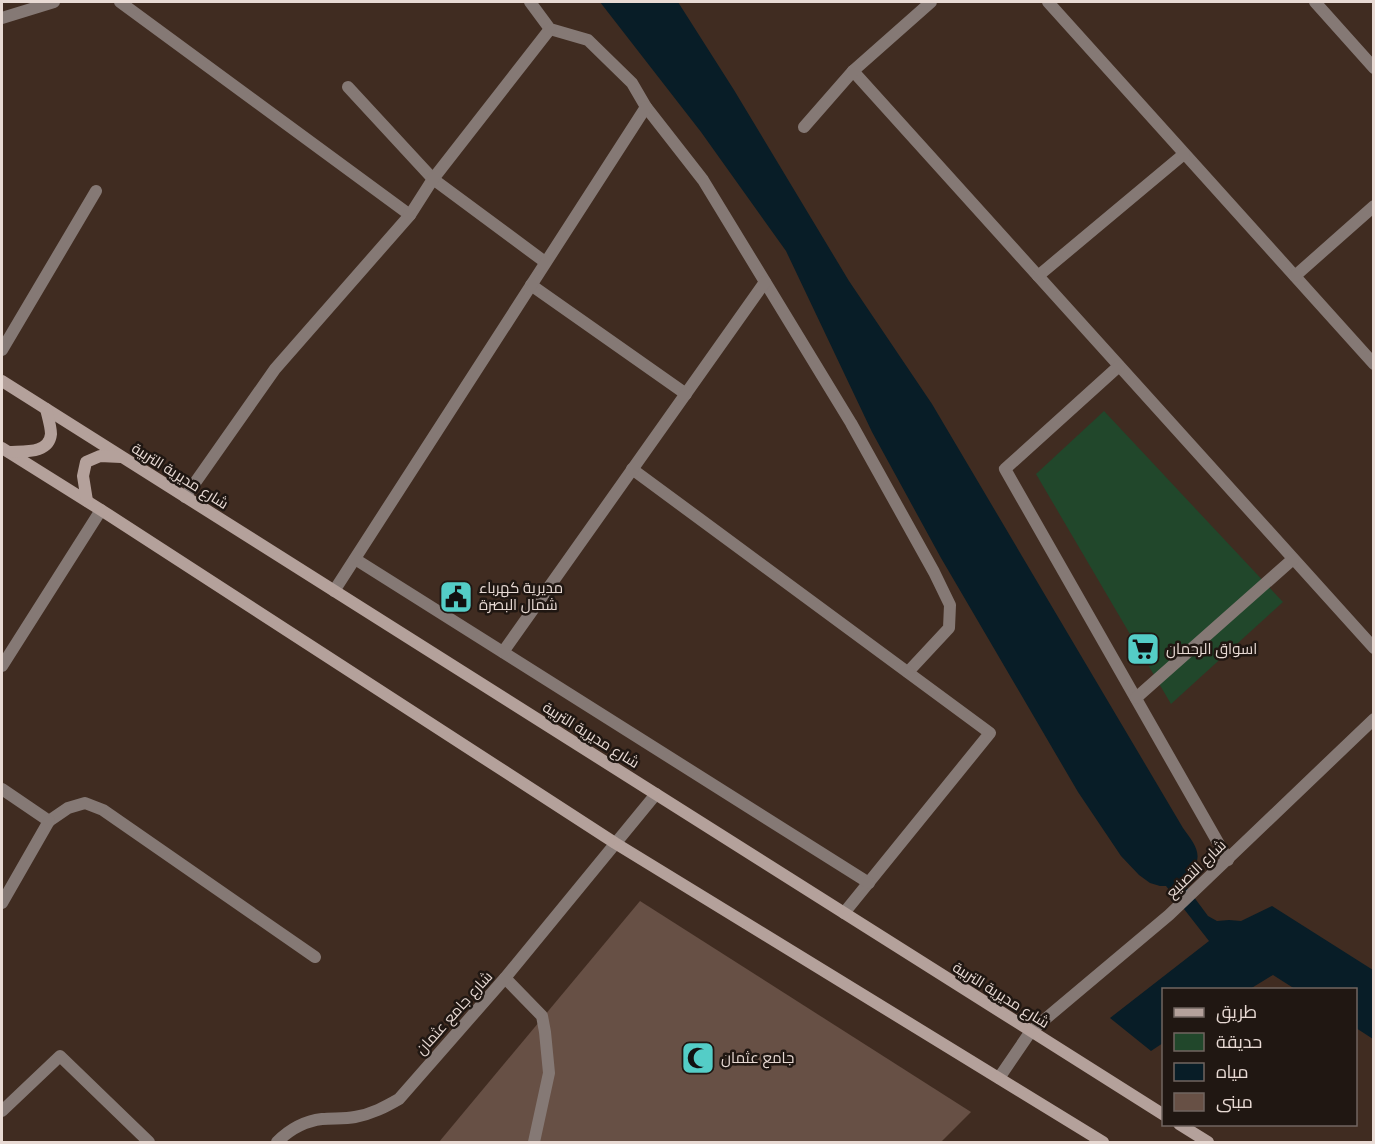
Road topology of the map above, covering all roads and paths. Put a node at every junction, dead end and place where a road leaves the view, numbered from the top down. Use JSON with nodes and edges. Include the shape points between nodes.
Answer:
{"nodes":[{"id":1,"x":54,"y":2,"type":"edge"},
{"id":2,"x":120,"y":2,"type":"edge"},
{"id":3,"x":530,"y":2,"type":"edge"},
{"id":4,"x":931,"y":2,"type":"edge"},
{"id":5,"x":1048,"y":2,"type":"edge"},
{"id":6,"x":1319,"y":3,"type":"edge"},
{"id":7,"x":2,"y":18,"type":"edge"},
{"id":8,"x":550,"y":28,"type":"junction"},
{"id":9,"x":1374,"y":68,"type":"edge"},
{"id":10,"x":853,"y":71,"type":"junction"},
{"id":11,"x":348,"y":87,"type":"dead end"},
{"id":12,"x":646,"y":107,"type":"junction"},
{"id":13,"x":804,"y":127,"type":"dead end"},
{"id":14,"x":1184,"y":153,"type":"junction"},
{"id":15,"x":433,"y":178,"type":"junction"},
{"id":16,"x":96,"y":191,"type":"dead end"},
{"id":17,"x":1374,"y":206,"type":"edge"},
{"id":18,"x":410,"y":214,"type":"junction"},
{"id":19,"x":545,"y":262,"type":"junction"},
{"id":20,"x":1038,"y":276,"type":"junction"},
{"id":21,"x":1295,"y":276,"type":"junction"},
{"id":22,"x":765,"y":282,"type":"junction"},
{"id":23,"x":531,"y":285,"type":"junction"},
{"id":24,"x":2,"y":350,"type":"edge"},
{"id":25,"x":1374,"y":364,"type":"edge"},
{"id":26,"x":1119,"y":366,"type":"junction"},
{"id":27,"x":2,"y":381,"type":"edge"},
{"id":28,"x":686,"y":394,"type":"junction"},
{"id":29,"x":46,"y":409,"type":"junction"},
{"id":30,"x":5,"y":450,"type":"edge"},
{"id":31,"x":122,"y":457,"type":"junction"},
{"id":32,"x":632,"y":470,"type":"junction"},
{"id":33,"x":185,"y":496,"type":"junction"},
{"id":34,"x":87,"y":501,"type":"junction"},
{"id":35,"x":101,"y":510,"type":"junction"},
{"id":36,"x":355,"y":559,"type":"junction"},
{"id":37,"x":1293,"y":559,"type":"junction"},
{"id":38,"x":334,"y":591,"type":"junction"},
{"id":39,"x":1374,"y":648,"type":"edge"},
{"id":40,"x":503,"y":652,"type":"junction"},
{"id":41,"x":2,"y":666,"type":"edge"},
{"id":42,"x":908,"y":672,"type":"junction"},
{"id":43,"x":1136,"y":698,"type":"junction"},
{"id":44,"x":1374,"y":719,"type":"edge"},
{"id":45,"x":2,"y":789,"type":"edge"},
{"id":46,"x":656,"y":794,"type":"junction"},
{"id":47,"x":49,"y":821,"type":"junction"},
{"id":48,"x":615,"y":843,"type":"junction"},
{"id":49,"x":1228,"y":860,"type":"junction"},
{"id":50,"x":869,"y":883,"type":"junction"},
{"id":51,"x":2,"y":903,"type":"edge"},
{"id":52,"x":844,"y":913,"type":"junction"},
{"id":53,"x":315,"y":957,"type":"dead end"},
{"id":54,"x":505,"y":978,"type":"junction"},
{"id":55,"x":1031,"y":1031,"type":"junction"},
{"id":56,"x":999,"y":1078,"type":"junction"},
{"id":57,"x":2,"y":1111,"type":"edge"},
{"id":58,"x":1162,"y":1114,"type":"edge"},
{"id":59,"x":1181,"y":1126,"type":"edge"},
{"id":60,"x":1086,"y":1138,"type":"edge"},
{"id":61,"x":149,"y":1143,"type":"edge"},
{"id":62,"x":277,"y":1143,"type":"edge"},
{"id":63,"x":534,"y":1143,"type":"edge"},
{"id":64,"x":1103,"y":1143,"type":"edge"},
{"id":65,"x":1208,"y":1143,"type":"edge"}],
"edges":[{"from":1,"to":7,"type":"street"},
{"from":2,"to":18,"type":"street"},
{"from":3,"to":8,"type":"street"},
{"from":4,"to":10,"type":"street"},
{"from":5,"to":14,"type":"street"},
{"from":6,"to":9,"type":"street"},
{"from":8,"to":12,"type":"street","via":[[588,40],[632,83]]},
{"from":8,"to":15,"type":"street"},
{"from":10,"to":13,"type":"street"},
{"from":10,"to":20,"type":"street"},
{"from":11,"to":15,"type":"street"},
{"from":12,"to":19,"type":"street"},
{"from":12,"to":22,"type":"street","via":[[703,180]]},
{"from":14,"to":20,"type":"street"},
{"from":14,"to":21,"type":"street"},
{"from":15,"to":18,"type":"street"},
{"from":15,"to":19,"type":"street"},
{"from":16,"to":24,"type":"street"},
{"from":17,"to":21,"type":"street"},
{"from":18,"to":33,"type":"street","via":[[275,369]]},
{"from":19,"to":23,"type":"street"},
{"from":20,"to":26,"type":"street"},
{"from":21,"to":25,"type":"street"},
{"from":22,"to":28,"type":"street"},
{"from":22,"to":42,"type":"street","via":[[851,423],[950,605],[949,628]]},
{"from":23,"to":28,"type":"street"},
{"from":23,"to":36,"type":"street"},
{"from":26,"to":37,"type":"street"},
{"from":26,"to":43,"type":"street","via":[[1005,469]]},
{"from":27,"to":29,"type":"main road","name":"شارع مديرية التربية"},
{"from":28,"to":32,"type":"street"},
{"from":29,"to":30,"type":"main road","via":[[51,434],[46,445],[35,451]]},
{"from":29,"to":31,"type":"main road","name":"شارع مديرية التربية"},
{"from":30,"to":34,"type":"main road"},
{"from":31,"to":33,"type":"main road","name":"شارع مديرية التربية"},
{"from":31,"to":34,"type":"main road","via":[[100,456],[86,462],[83,476]]},
{"from":32,"to":40,"type":"street"},
{"from":32,"to":42,"type":"street"},
{"from":33,"to":38,"type":"main road","name":"شارع مديرية التربية"},
{"from":34,"to":35,"type":"main road"},
{"from":35,"to":41,"type":"street"},
{"from":35,"to":48,"type":"main road"},
{"from":36,"to":38,"type":"street"},
{"from":36,"to":40,"type":"street"},
{"from":37,"to":39,"type":"street"},
{"from":37,"to":43,"type":"street"},
{"from":38,"to":46,"type":"main road","name":"شارع مديرية التربية"},
{"from":40,"to":50,"type":"street"},
{"from":42,"to":50,"type":"street","via":[[990,733]]},
{"from":43,"to":49,"type":"street"},
{"from":44,"to":49,"type":"street","name":"شارع التصنيع"},
{"from":45,"to":47,"type":"street"},
{"from":46,"to":48,"type":"street","name":"شارع جامع عثمان"},
{"from":46,"to":52,"type":"main road","name":"شارع مديرية التربية"},
{"from":47,"to":51,"type":"street"},
{"from":47,"to":53,"type":"street","via":[[68,808],[85,803],[103,810]]},
{"from":48,"to":54,"type":"street","name":"شارع جامع عثمان"},
{"from":48,"to":56,"type":"main road"},
{"from":49,"to":55,"type":"street","name":"شارع التصنيع"},
{"from":50,"to":52,"type":"street"},
{"from":52,"to":55,"type":"main road","name":"شارع مديرية التربية"},
{"from":54,"to":62,"type":"street","name":"شارع جامع عثمان","via":[[399,1098],[368,1114],[305,1123]]},
{"from":54,"to":63,"type":"street","via":[[542,1016],[549,1073]]},
{"from":55,"to":56,"type":"street","name":"شارع التصنيع"},
{"from":55,"to":58,"type":"main road","name":"شارع مديرية التربية"},
{"from":56,"to":60,"type":"main road"},
{"from":57,"to":61,"type":"street","via":[[60,1056]]},
{"from":59,"to":65,"type":"main road"},
{"from":60,"to":64,"type":"main road"}]}
